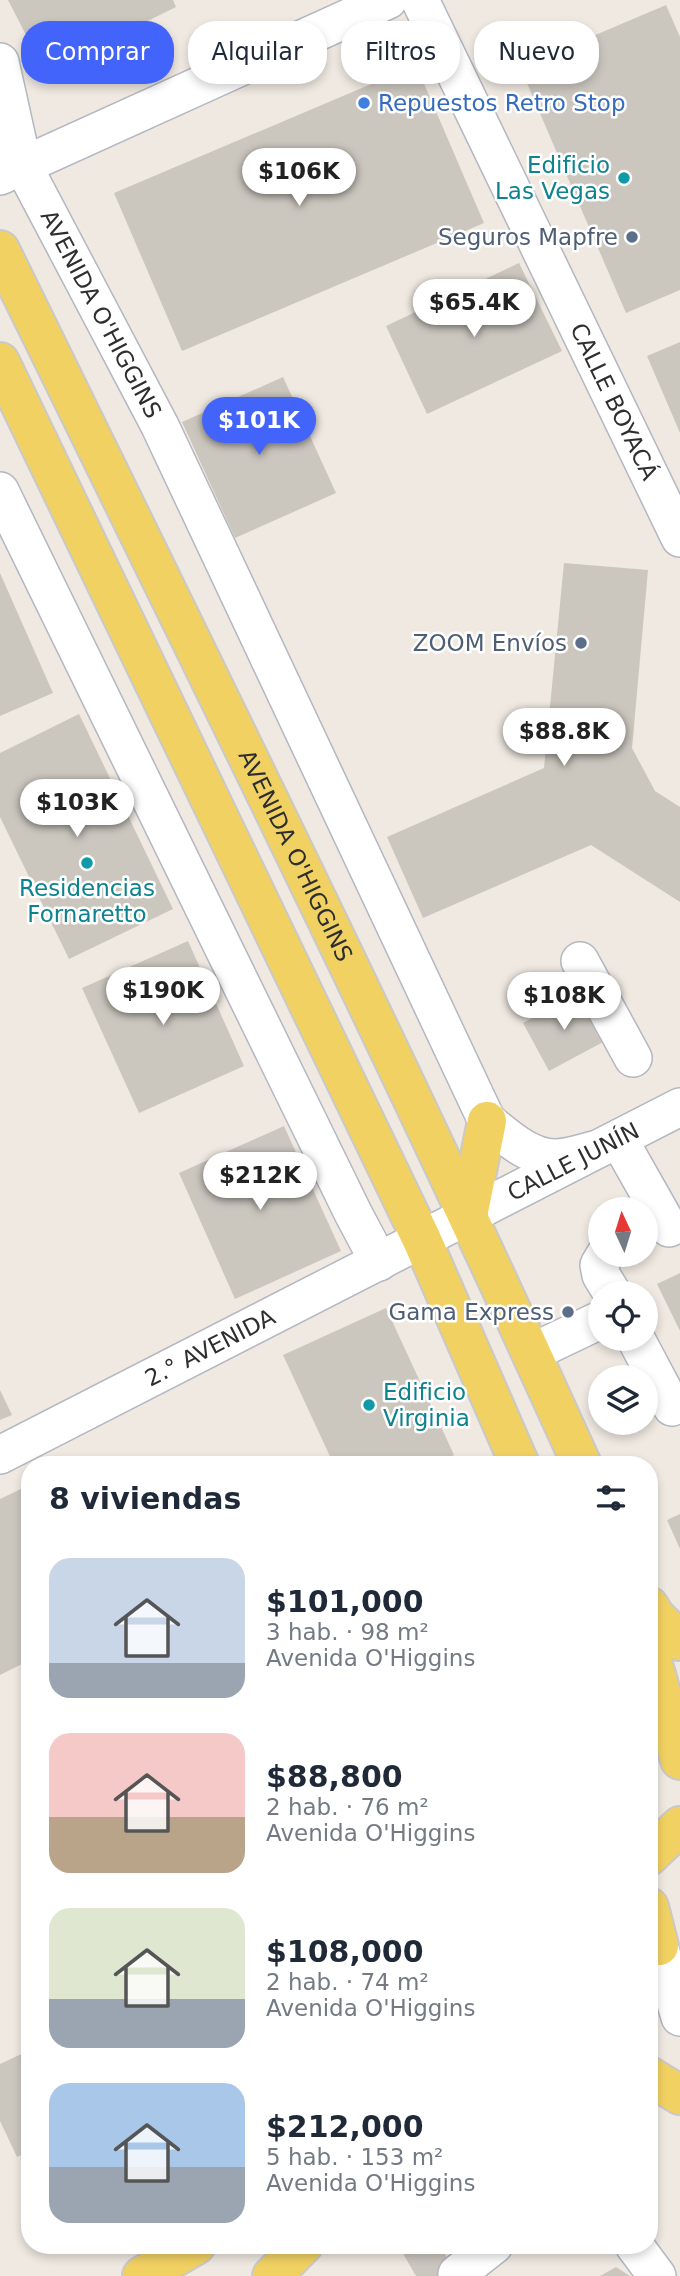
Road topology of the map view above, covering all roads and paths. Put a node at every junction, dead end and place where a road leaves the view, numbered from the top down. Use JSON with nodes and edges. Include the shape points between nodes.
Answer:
{"nodes":[{"id":1,"x":387,"y":0,"type":"edge"},
{"id":2,"x":420,"y":0,"type":"edge"},
{"id":3,"x":0,"y":62,"type":"edge"},
{"id":4,"x":0,"y":122,"type":"edge"},
{"id":5,"x":11,"y":171,"type":"edge"},
{"id":6,"x":0,"y":250,"type":"edge"},
{"id":7,"x":0,"y":362,"type":"edge"},
{"id":8,"x":0,"y":491,"type":"edge"},
{"id":9,"x":680,"y":538,"type":"edge"},
{"id":10,"x":580,"y":961,"type":"dead end"},
{"id":11,"x":633,"y":1058,"type":"dead end"},
{"id":12,"x":680,"y":1107,"type":"edge"},
{"id":13,"x":487,"y":1121,"type":"junction"},
{"id":14,"x":606,"y":1145,"type":"junction"},
{"id":15,"x":353,"y":1213,"type":"junction"},
{"id":16,"x":468,"y":1216,"type":"junction"},
{"id":17,"x":665,"y":1230,"type":"edge"},
{"id":18,"x":422,"y":1240,"type":"junction"},
{"id":19,"x":379,"y":1262,"type":"junction"},
{"id":20,"x":588,"y":1326,"type":"edge"},
{"id":21,"x":642,"y":1351,"type":"edge"},
{"id":22,"x":531,"y":1353,"type":"junction"},
{"id":23,"x":672,"y":1407,"type":"dead end"},
{"id":24,"x":0,"y":1455,"type":"edge"},
{"id":25,"x":516,"y":1456,"type":"edge"},
{"id":26,"x":578,"y":1456,"type":"edge"},
{"id":27,"x":658,"y":1619,"type":"edge"},
{"id":28,"x":680,"y":1641,"type":"edge"},
{"id":29,"x":658,"y":1682,"type":"edge"},
{"id":30,"x":680,"y":1760,"type":"edge"},
{"id":31,"x":680,"y":1826,"type":"edge"},
{"id":32,"x":658,"y":1847,"type":"edge"},
{"id":33,"x":663,"y":1943,"type":"edge"},
{"id":34,"x":680,"y":2017,"type":"edge"},
{"id":35,"x":658,"y":2082,"type":"edge"},
{"id":36,"x":680,"y":2095,"type":"edge"},
{"id":37,"x":180,"y":2254,"type":"edge"},
{"id":38,"x":294,"y":2254,"type":"edge"},
{"id":39,"x":483,"y":2254,"type":"edge"},
{"id":40,"x":641,"y":2254,"type":"edge"},
{"id":41,"x":457,"y":2274,"type":"edge"},
{"id":42,"x":142,"y":2276,"type":"edge"},
{"id":43,"x":272,"y":2276,"type":"edge"},
{"id":44,"x":657,"y":2276,"type":"edge"}],
"edges":[{"from":1,"to":5,"type":"street"},
{"from":2,"to":9,"type":"street","name":"CALLE BOYACÁ"},
{"from":3,"to":5,"type":"street"},
{"from":4,"to":5,"type":"street","name":"AVENIDA O'HIGGINS"},
{"from":5,"to":13,"type":"street","name":"AVENIDA O'HIGGINS","via":[[160,426]]},
{"from":6,"to":16,"type":"main road","name":"AVENIDA O'HIGGINS"},
{"from":7,"to":18,"type":"main road"},
{"from":8,"to":15,"type":"street"},
{"from":10,"to":11,"type":"street"},
{"from":12,"to":14,"type":"street","name":"CALLE JUNÍN"},
{"from":13,"to":14,"type":"street","name":"AVENIDA O'HIGGINS","via":[[538,1155],[556,1158]]},
{"from":13,"to":16,"type":"main road"},
{"from":14,"to":16,"type":"street","name":"CALLE JUNÍN"},
{"from":14,"to":17,"type":"street"},
{"from":15,"to":18,"type":"street"},
{"from":15,"to":19,"type":"street"},
{"from":16,"to":18,"type":"street","name":"CALLE JUNÍN"},
{"from":16,"to":22,"type":"main road","name":"AVENIDA O'HIGGINS"},
{"from":18,"to":19,"type":"street","name":"2.° AVENIDA"},
{"from":18,"to":25,"type":"main road"},
{"from":19,"to":24,"type":"street","name":"2.° AVENIDA"},
{"from":20,"to":22,"type":"street"},
{"from":21,"to":23,"type":"street"},
{"from":22,"to":26,"type":"main road","name":"AVENIDA O'HIGGINS"},
{"from":27,"to":28,"type":"main road"},
{"from":29,"to":30,"type":"main road"},
{"from":31,"to":32,"type":"main road"},
{"from":33,"to":34,"type":"street"},
{"from":35,"to":36,"type":"main road"},
{"from":37,"to":42,"type":"main road"},
{"from":38,"to":43,"type":"main road"},
{"from":39,"to":41,"type":"street"},
{"from":40,"to":44,"type":"street"}]}
